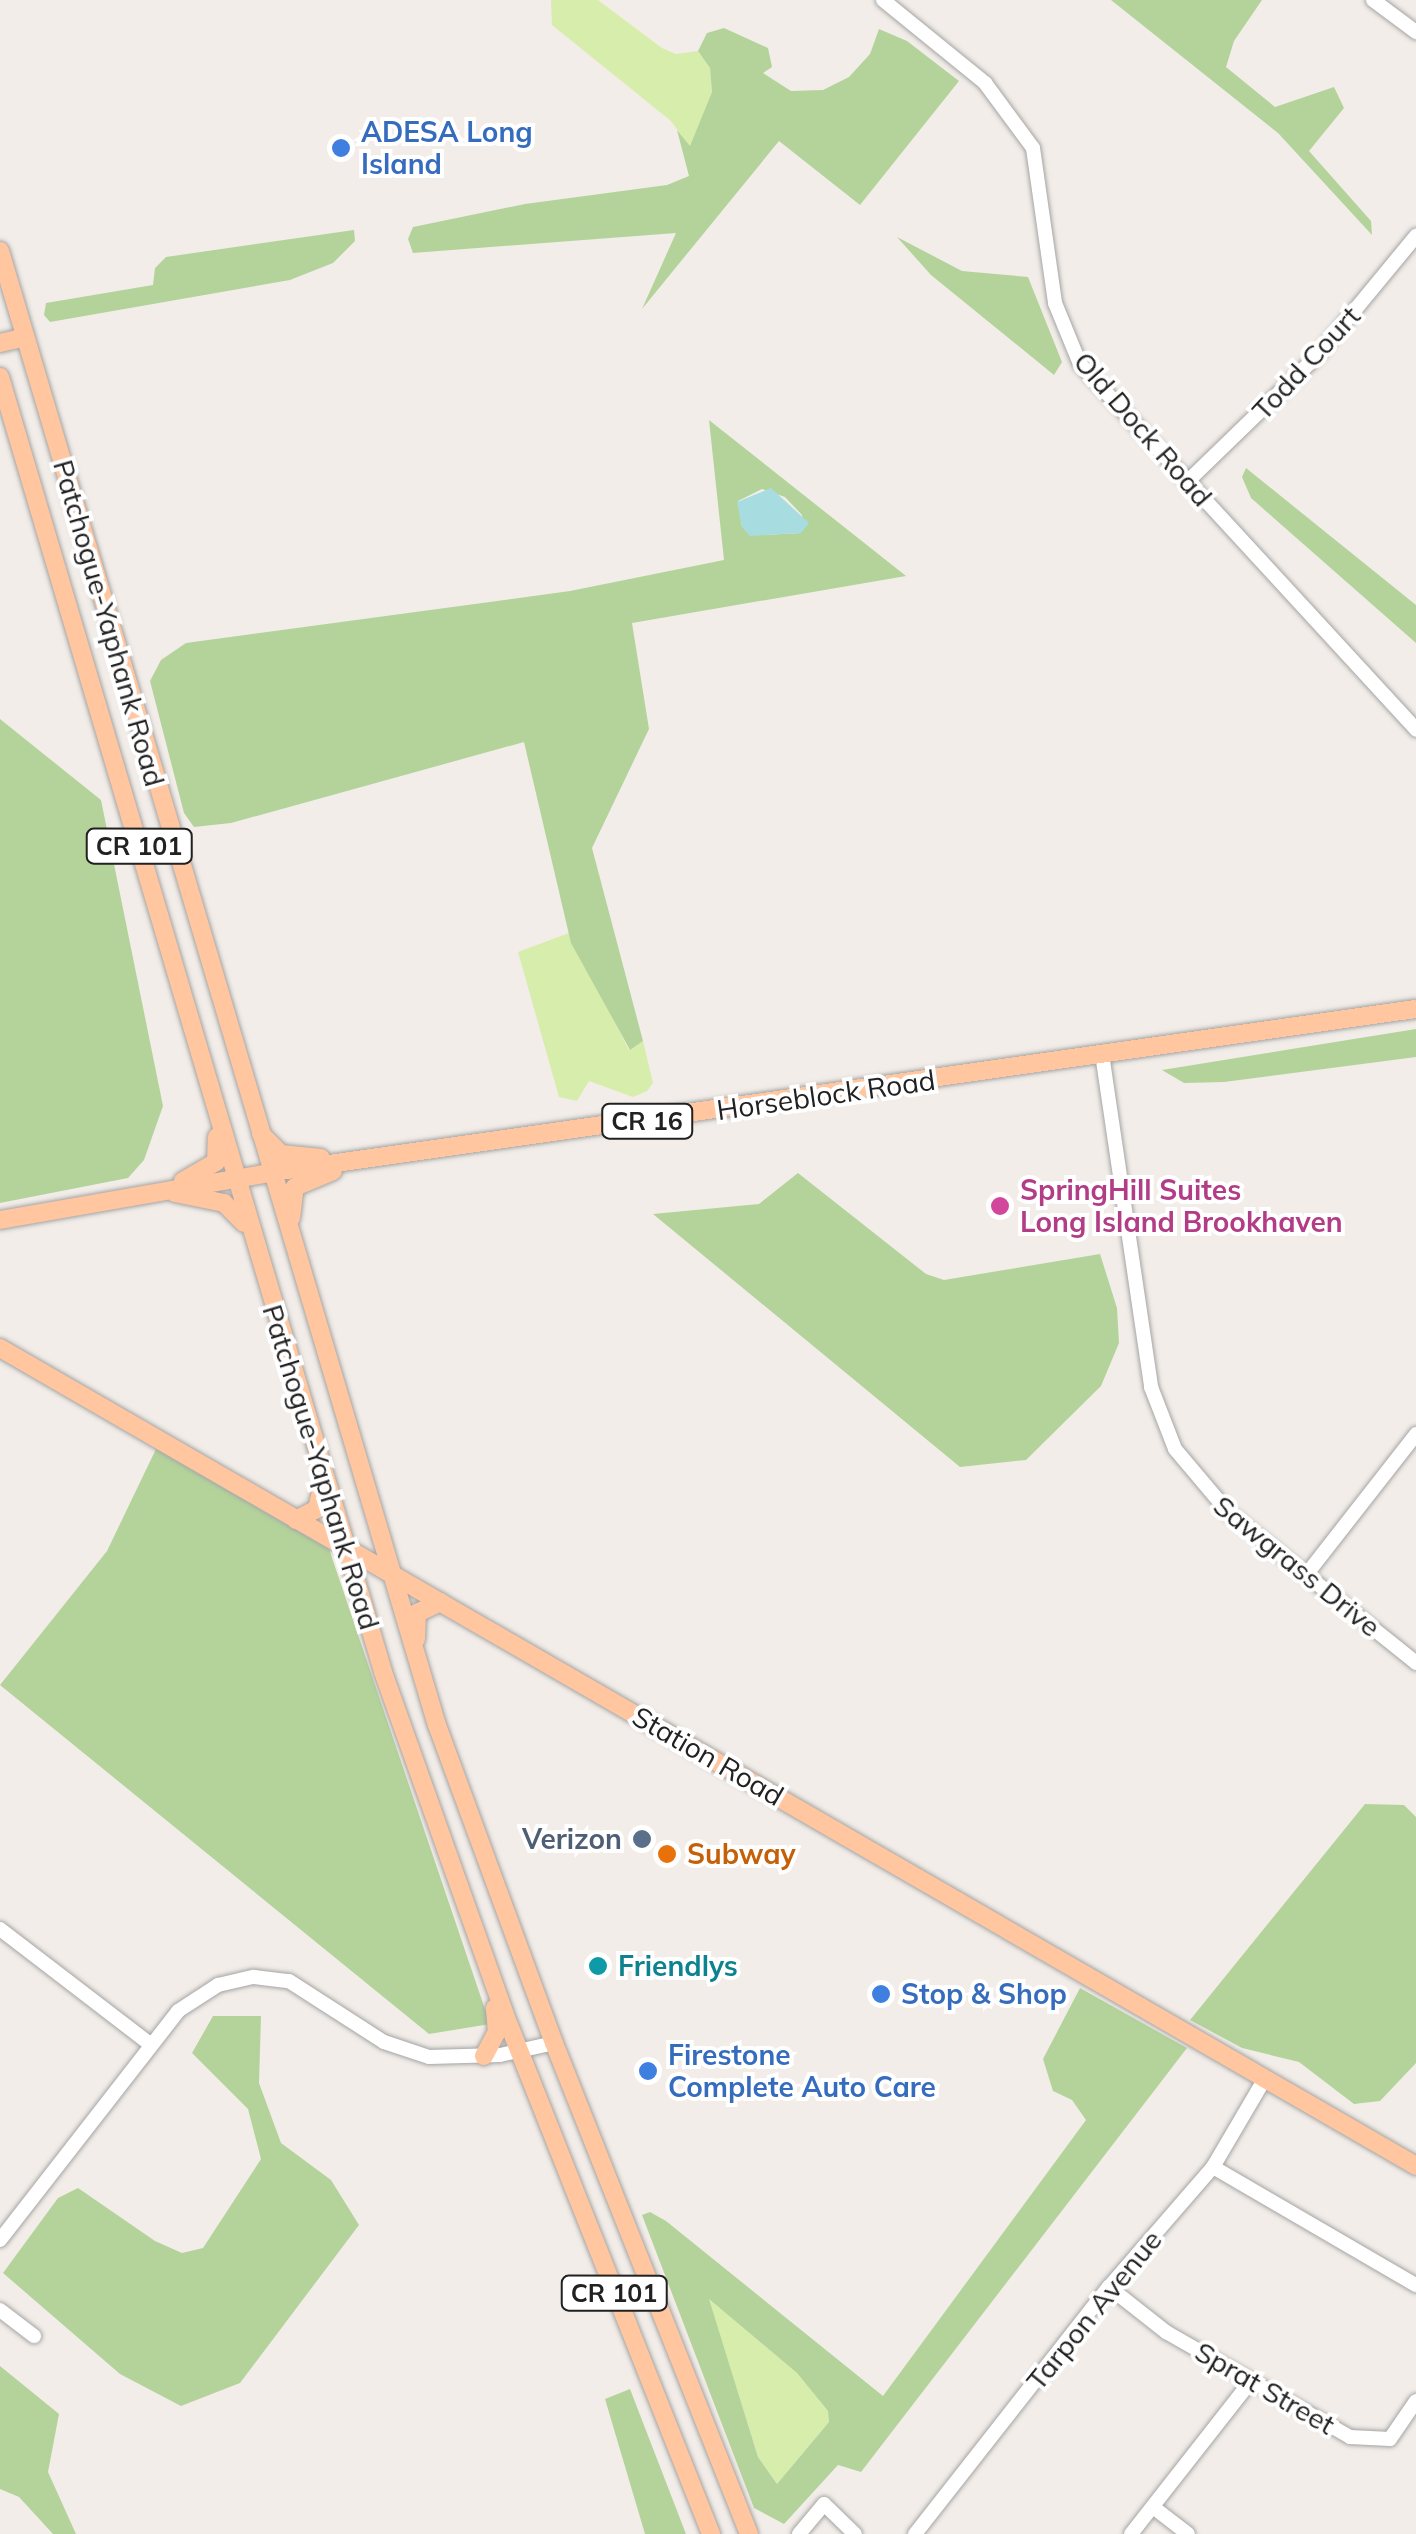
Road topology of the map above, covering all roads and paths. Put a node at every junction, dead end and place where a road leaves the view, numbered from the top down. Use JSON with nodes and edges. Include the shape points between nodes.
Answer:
{"nodes":[{"id":1,"x":883,"y":0,"type":"edge"},
{"id":2,"x":1373,"y":0,"type":"edge"},
{"id":3,"x":1416,"y":32,"type":"edge"},
{"id":4,"x":1416,"y":236,"type":"edge"},
{"id":5,"x":0,"y":251,"type":"edge"},
{"id":6,"x":25,"y":337,"type":"junction"},
{"id":7,"x":0,"y":343,"type":"edge"},
{"id":8,"x":0,"y":376,"type":"edge"},
{"id":9,"x":1187,"y":482,"type":"junction"},
{"id":10,"x":114,"y":638,"type":"junction"},
{"id":11,"x":80,"y":646,"type":"junction"},
{"id":12,"x":1416,"y":730,"type":"edge"},
{"id":13,"x":1416,"y":1009,"type":"edge"},
{"id":14,"x":1102,"y":1054,"type":"junction"},
{"id":15,"x":213,"y":1097,"type":"junction"},
{"id":16,"x":258,"y":1130,"type":"junction"},
{"id":17,"x":364,"y":1160,"type":"junction"},
{"id":18,"x":270,"y":1173,"type":"junction"},
{"id":19,"x":237,"y":1178,"type":"junction"},
{"id":20,"x":164,"y":1190,"type":"junction"},
{"id":21,"x":0,"y":1220,"type":"edge"},
{"id":22,"x":255,"y":1243,"type":"junction"},
{"id":23,"x":296,"y":1258,"type":"junction"},
{"id":24,"x":0,"y":1348,"type":"edge"},
{"id":25,"x":1416,"y":1434,"type":"edge"},
{"id":26,"x":323,"y":1473,"type":"junction"},
{"id":27,"x":296,"y":1520,"type":"junction"},
{"id":28,"x":345,"y":1548,"type":"junction"},
{"id":29,"x":388,"y":1571,"type":"junction"},
{"id":30,"x":1306,"y":1575,"type":"junction"},
{"id":31,"x":441,"y":1602,"type":"junction"},
{"id":32,"x":1416,"y":1662,"type":"edge"},
{"id":33,"x":424,"y":1684,"type":"junction"},
{"id":34,"x":0,"y":1929,"type":"edge"},
{"id":35,"x":486,"y":1963,"type":"junction"},
{"id":36,"x":554,"y":2043,"type":"junction"},
{"id":37,"x":151,"y":2045,"type":"junction"},
{"id":38,"x":519,"y":2052,"type":"junction"},
{"id":39,"x":484,"y":2056,"type":"junction"},
{"id":40,"x":1264,"y":2080,"type":"junction"},
{"id":41,"x":1416,"y":2166,"type":"edge"},
{"id":42,"x":1213,"y":2167,"type":"junction"},
{"id":43,"x":0,"y":2240,"type":"edge"},
{"id":44,"x":1416,"y":2285,"type":"edge"},
{"id":45,"x":1109,"y":2288,"type":"junction"},
{"id":46,"x":0,"y":2310,"type":"edge"},
{"id":47,"x":34,"y":2336,"type":"dead end"},
{"id":48,"x":1251,"y":2380,"type":"junction"},
{"id":49,"x":1416,"y":2401,"type":"edge"},
{"id":50,"x":1153,"y":2507,"type":"junction"},
{"id":51,"x":710,"y":2534,"type":"edge"},
{"id":52,"x":749,"y":2534,"type":"edge"},
{"id":53,"x":799,"y":2534,"type":"edge"},
{"id":54,"x":856,"y":2534,"type":"edge"},
{"id":55,"x":915,"y":2534,"type":"edge"},
{"id":56,"x":1131,"y":2534,"type":"edge"},
{"id":57,"x":1188,"y":2534,"type":"edge"}],
"edges":[{"from":1,"to":9,"type":"street","name":"Old Dock Road","via":[[968,67],[1020,125],[1040,176],[1062,330],[1080,364]]},
{"from":2,"to":3,"type":"street"},
{"from":4,"to":9,"type":"street","name":"Todd Court","via":[[1317,356]]},
{"from":5,"to":6,"type":"main road","name":"Patchogue-Yaphank Road","number":"CR 101"},
{"from":6,"to":7,"type":"main road"},
{"from":6,"to":10,"type":"main road","name":"Patchogue-Yaphank Road","number":"CR 101"},
{"from":8,"to":11,"type":"main road","name":"Patchogue-Yaphank Road","number":"CR 101"},
{"from":9,"to":12,"type":"street","name":"Old Dock Road"},
{"from":10,"to":11,"type":"main road"},
{"from":10,"to":16,"type":"main road","name":"Patchogue-Yaphank Road","number":"CR 101"},
{"from":11,"to":15,"type":"main road","name":"Patchogue-Yaphank Road","number":"CR 101"},
{"from":13,"to":14,"type":"main road","name":"Horseblock Road","number":"CR 16"},
{"from":14,"to":17,"type":"main road","name":"Horseblock Road","number":"CR 16"},
{"from":14,"to":30,"type":"street","name":"Sawgrass Drive","via":[[1146,1356],[1166,1430],[1201,1487]]},
{"from":15,"to":19,"type":"main road","name":"Patchogue-Yaphank Road","number":"CR 101"},
{"from":15,"to":20,"type":"main road","via":[[218,1158]]},
{"from":16,"to":17,"type":"main road","via":[[281,1154]]},
{"from":16,"to":18,"type":"main road","name":"Patchogue-Yaphank Road","number":"CR 101"},
{"from":17,"to":18,"type":"main road","name":"Horseblock Road","number":"CR 16"},
{"from":17,"to":23,"type":"main road","via":[[292,1191]]},
{"from":18,"to":19,"type":"main road","name":"Horseblock Road","number":"CR 16"},
{"from":18,"to":23,"type":"main road","name":"Patchogue-Yaphank Road","number":"CR 101"},
{"from":19,"to":20,"type":"main road","name":"Horseblock Road","number":"CR 16"},
{"from":19,"to":22,"type":"main road","name":"Patchogue-Yaphank Road","number":"CR 101"},
{"from":20,"to":21,"type":"main road","name":"Horseblock Road","number":"CR 16"},
{"from":20,"to":22,"type":"main road","via":[[230,1205]]},
{"from":22,"to":26,"type":"main road","name":"Patchogue-Yaphank Road","number":"CR 101"},
{"from":23,"to":29,"type":"main road","name":"Patchogue-Yaphank Road","number":"CR 101"},
{"from":24,"to":27,"type":"main road","name":"Station Road"},
{"from":25,"to":30,"type":"street"},
{"from":26,"to":27,"type":"main road","via":[[320,1504]]},
{"from":26,"to":28,"type":"main road","name":"Patchogue-Yaphank Road","number":"CR 101"},
{"from":27,"to":28,"type":"main road","name":"Station Road"},
{"from":28,"to":29,"type":"main road","name":"Station Road"},
{"from":28,"to":35,"type":"main road","name":"Patchogue-Yaphank Road","number":"CR 101"},
{"from":29,"to":31,"type":"main road","name":"Station Road"},
{"from":29,"to":33,"type":"main road","name":"Patchogue-Yaphank Road","number":"CR 101"},
{"from":30,"to":32,"type":"street","name":"Sawgrass Drive"},
{"from":31,"to":33,"type":"main road","via":[[414,1618]]},
{"from":31,"to":40,"type":"main road","name":"Station Road"},
{"from":33,"to":36,"type":"main road","number":"CR 101"},
{"from":34,"to":37,"type":"street"},
{"from":35,"to":38,"type":"main road","name":"Patchogue-Yaphank Road","number":"CR 101"},
{"from":35,"to":39,"type":"main road","via":[[498,2026]]},
{"from":36,"to":38,"type":"street"},
{"from":36,"to":52,"type":"main road","number":"CR 101"},
{"from":37,"to":39,"type":"street","via":[[197,1995],[254,1977],[301,1985],[407,2052]]},
{"from":37,"to":43,"type":"street"},
{"from":38,"to":39,"type":"street"},
{"from":38,"to":51,"type":"main road","name":"Patchogue-Yaphank Road","number":"CR 101"},
{"from":40,"to":41,"type":"main road","name":"Station Road"},
{"from":40,"to":42,"type":"street","name":"Tarpon Avenue"},
{"from":42,"to":44,"type":"street"},
{"from":42,"to":45,"type":"street","name":"Tarpon Avenue"},
{"from":45,"to":48,"type":"street","name":"Sprat Street","via":[[1166,2332]]},
{"from":45,"to":55,"type":"street","name":"Tarpon Avenue"},
{"from":46,"to":47,"type":"street"},
{"from":48,"to":49,"type":"street","name":"Sprat Street","via":[[1364,2443],[1390,2439]]},
{"from":48,"to":50,"type":"street"},
{"from":50,"to":56,"type":"street"},
{"from":50,"to":57,"type":"street"},
{"from":53,"to":54,"type":"street","via":[[824,2504]]}]}
